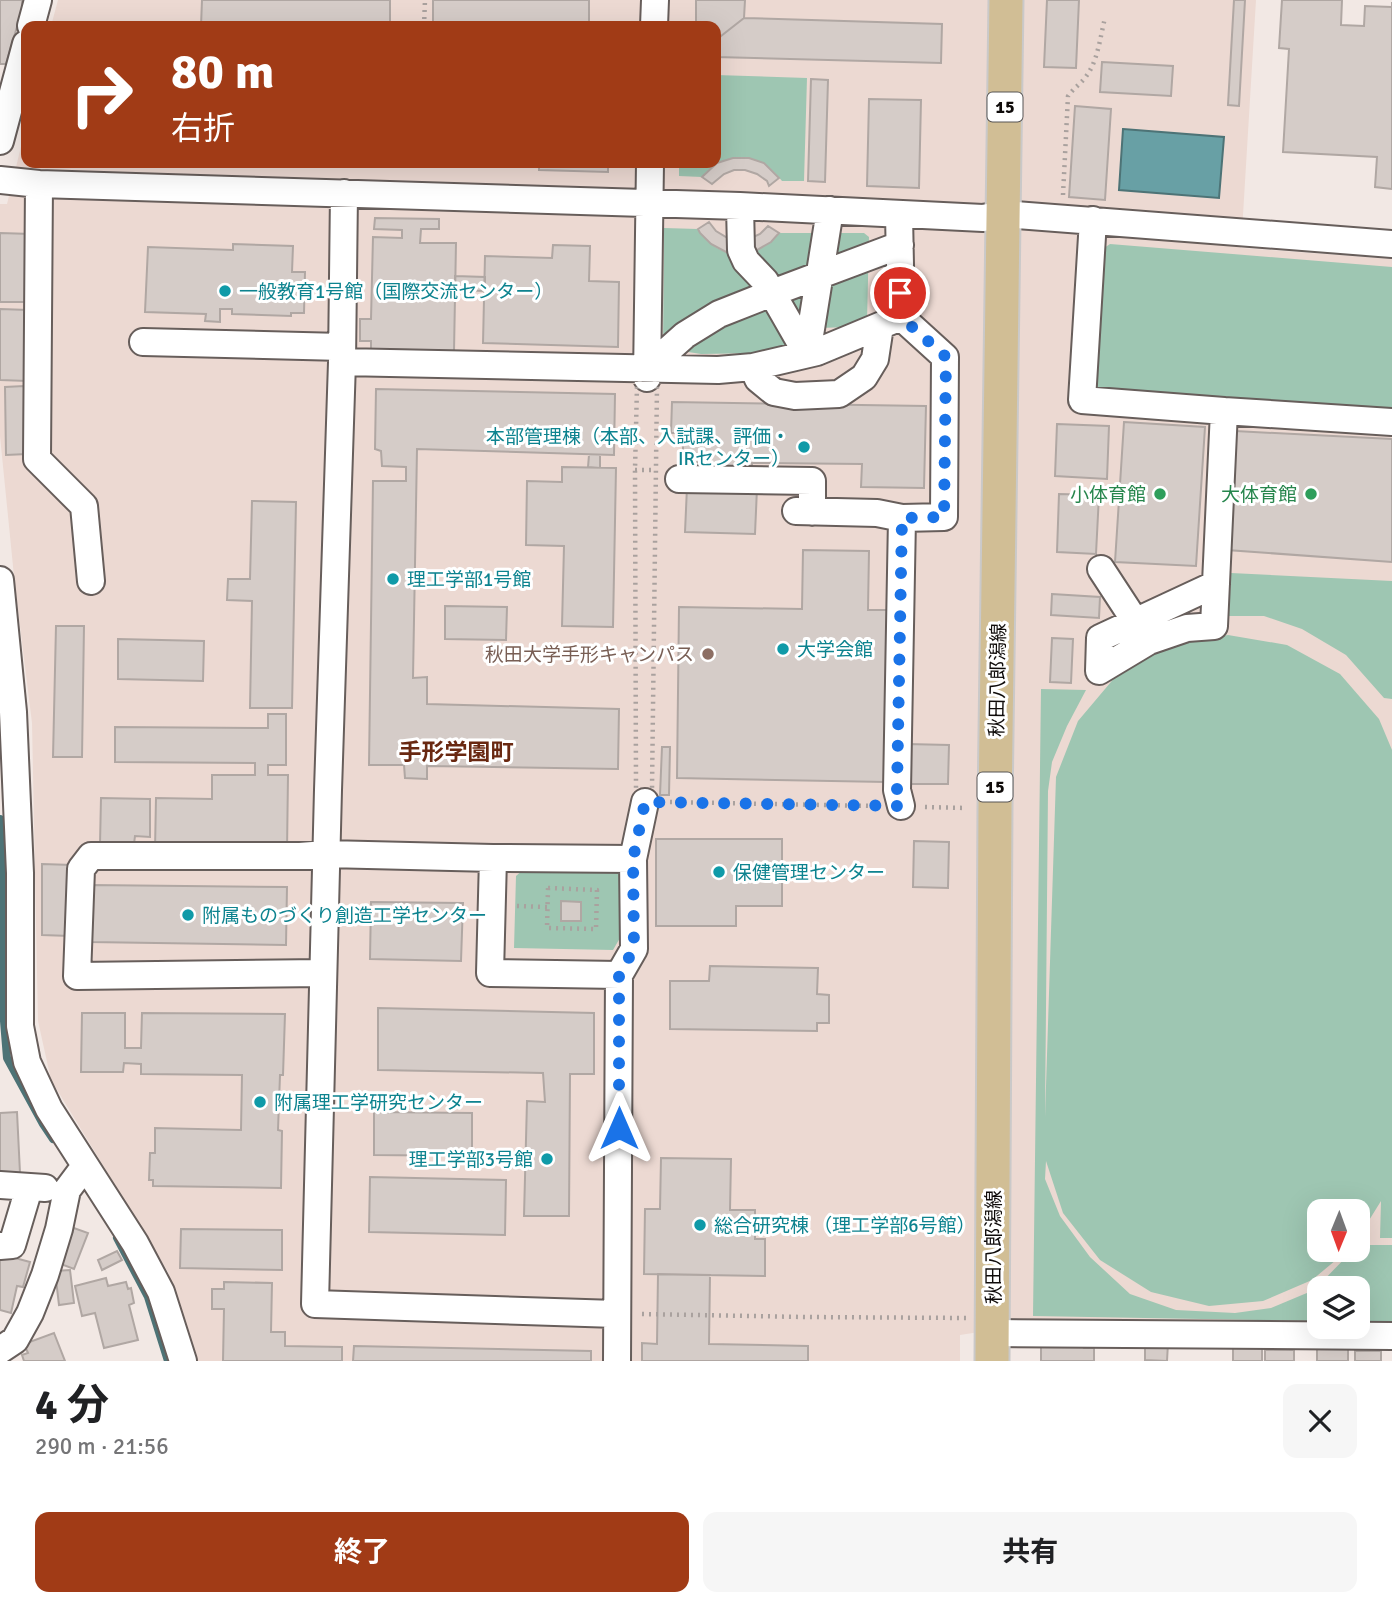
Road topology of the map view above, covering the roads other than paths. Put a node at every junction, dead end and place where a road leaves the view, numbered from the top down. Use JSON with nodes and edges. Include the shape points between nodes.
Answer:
{"nodes":[{"id":1,"x":38,"y":0,"type":"edge"},
{"id":2,"x":655,"y":0,"type":"edge"},
{"id":3,"x":1006,"y":0,"type":"edge"},
{"id":4,"x":32,"y":21,"type":"edge"},
{"id":5,"x":654,"y":21,"type":"edge"},
{"id":6,"x":21,"y":63,"type":"edge"},
{"id":7,"x":0,"y":141,"type":"edge"},
{"id":8,"x":650,"y":168,"type":"edge"},
{"id":9,"x":0,"y":180,"type":"edge"},
{"id":10,"x":51,"y":184,"type":"junction"},
{"id":11,"x":344,"y":193,"type":"junction"},
{"id":12,"x":649,"y":203,"type":"junction"},
{"id":13,"x":740,"y":206,"type":"junction"},
{"id":14,"x":818,"y":209,"type":"junction"},
{"id":15,"x":900,"y":214,"type":"junction"},
{"id":16,"x":1004,"y":214,"type":"junction"},
{"id":17,"x":1093,"y":220,"type":"junction"},
{"id":18,"x":1392,"y":244,"type":"edge"},
{"id":19,"x":900,"y":245,"type":"junction"},
{"id":20,"x":820,"y":274,"type":"junction"},
{"id":21,"x":772,"y":293,"type":"junction"},
{"id":22,"x":891,"y":322,"type":"junction"},
{"id":23,"x":143,"y":342,"type":"dead end"},
{"id":24,"x":807,"y":354,"type":"junction"},
{"id":25,"x":342,"y":355,"type":"junction"},
{"id":26,"x":753,"y":367,"type":"junction"},
{"id":27,"x":648,"y":377,"type":"junction"},
{"id":28,"x":1224,"y":411,"type":"junction"},
{"id":29,"x":1392,"y":422,"type":"edge"},
{"id":30,"x":668,"y":475,"type":"road end"},
{"id":31,"x":902,"y":518,"type":"junction"},
{"id":32,"x":1101,"y":569,"type":"dead end"},
{"id":33,"x":0,"y":580,"type":"edge"},
{"id":34,"x":91,"y":580,"type":"dead end"},
{"id":35,"x":1216,"y":584,"type":"junction"},
{"id":36,"x":1135,"y":621,"type":"junction"},
{"id":37,"x":6,"y":712,"type":"edge"},
{"id":38,"x":644,"y":793,"type":"road end"},
{"id":39,"x":901,"y":806,"type":"road end"},
{"id":40,"x":326,"y":854,"type":"junction"},
{"id":41,"x":493,"y":858,"type":"junction"},
{"id":42,"x":633,"y":859,"type":"junction"},
{"id":43,"x":323,"y":973,"type":"junction"},
{"id":44,"x":619,"y":975,"type":"junction"},
{"id":45,"x":76,"y":1178,"type":"junction"},
{"id":46,"x":0,"y":1185,"type":"edge"},
{"id":47,"x":29,"y":1188,"type":"junction"},
{"id":48,"x":0,"y":1246,"type":"edge"},
{"id":49,"x":616,"y":1314,"type":"junction"},
{"id":50,"x":1392,"y":1336,"type":"edge"},
{"id":51,"x":985,"y":1337,"type":"edge"},
{"id":52,"x":4,"y":1353,"type":"edge"},
{"id":53,"x":183,"y":1361,"type":"edge"},
{"id":54,"x":617,"y":1361,"type":"edge"}],
"edges":[{"from":1,"to":4,"type":"street"},
{"from":2,"to":5,"type":"street"},
{"from":3,"to":16,"type":"main road","name":"秋田八郎潟線","number":"15"},
{"from":6,"to":7,"type":"street"},
{"from":8,"to":12,"type":"street"},
{"from":9,"to":10,"type":"street"},
{"from":10,"to":11,"type":"street"},
{"from":10,"to":34,"type":"street","via":[[37,459],[84,506]]},
{"from":11,"to":12,"type":"street"},
{"from":11,"to":25,"type":"street"},
{"from":12,"to":13,"type":"street"},
{"from":12,"to":27,"type":"street"},
{"from":13,"to":14,"type":"street"},
{"from":13,"to":21,"type":"street","via":[[741,250]]},
{"from":14,"to":15,"type":"street"},
{"from":14,"to":20,"type":"street"},
{"from":15,"to":16,"type":"street","via":[[983,218]]},
{"from":15,"to":19,"type":"street"},
{"from":16,"to":17,"type":"street"},
{"from":16,"to":51,"type":"main road","name":"秋田八郎潟線","number":"15"},
{"from":17,"to":18,"type":"street"},
{"from":17,"to":28,"type":"street","via":[[1082,400]]},
{"from":19,"to":20,"type":"street"},
{"from":19,"to":22,"type":"street"},
{"from":20,"to":21,"type":"street"},
{"from":20,"to":24,"type":"street"},
{"from":21,"to":24,"type":"street"},
{"from":21,"to":27,"type":"street","via":[[719,314],[685,335]]},
{"from":22,"to":24,"type":"street"},
{"from":22,"to":26,"type":"street","via":[[864,377],[839,394],[774,392],[758,379]]},
{"from":22,"to":31,"type":"street","via":[[946,357],[944,517]]},
{"from":23,"to":25,"type":"street"},
{"from":24,"to":26,"type":"street"},
{"from":25,"to":27,"type":"street"},
{"from":25,"to":40,"type":"street"},
{"from":26,"to":27,"type":"street"},
{"from":28,"to":29,"type":"street"},
{"from":28,"to":35,"type":"street"},
{"from":30,"to":31,"type":"street","via":[[812,481],[803,512]]},
{"from":31,"to":39,"type":"street","via":[[897,790]]},
{"from":32,"to":36,"type":"street"},
{"from":33,"to":37,"type":"street"},
{"from":35,"to":36,"type":"street"},
{"from":35,"to":36,"type":"street","via":[[1214,626],[1187,628],[1149,641],[1099,671],[1100,638]]},
{"from":37,"to":45,"type":"street","via":[[20,873],[20,1026],[27,1062]]},
{"from":38,"to":42,"type":"street"},
{"from":40,"to":41,"type":"street"},
{"from":40,"to":43,"type":"street"},
{"from":40,"to":43,"type":"street","via":[[92,856],[80,869],[77,976]]},
{"from":41,"to":42,"type":"street"},
{"from":41,"to":44,"type":"street","via":[[491,974]]},
{"from":42,"to":44,"type":"street","via":[[634,949]]},
{"from":43,"to":49,"type":"street","via":[[315,1304]]},
{"from":44,"to":49,"type":"street"},
{"from":45,"to":47,"type":"street"},
{"from":45,"to":52,"type":"street","via":[[35,1301]]},
{"from":45,"to":53,"type":"street","via":[[135,1243],[161,1292]]},
{"from":46,"to":47,"type":"street"},
{"from":47,"to":48,"type":"street","via":[[12,1245]]},
{"from":49,"to":54,"type":"street"},
{"from":50,"to":51,"type":"street"}]}
